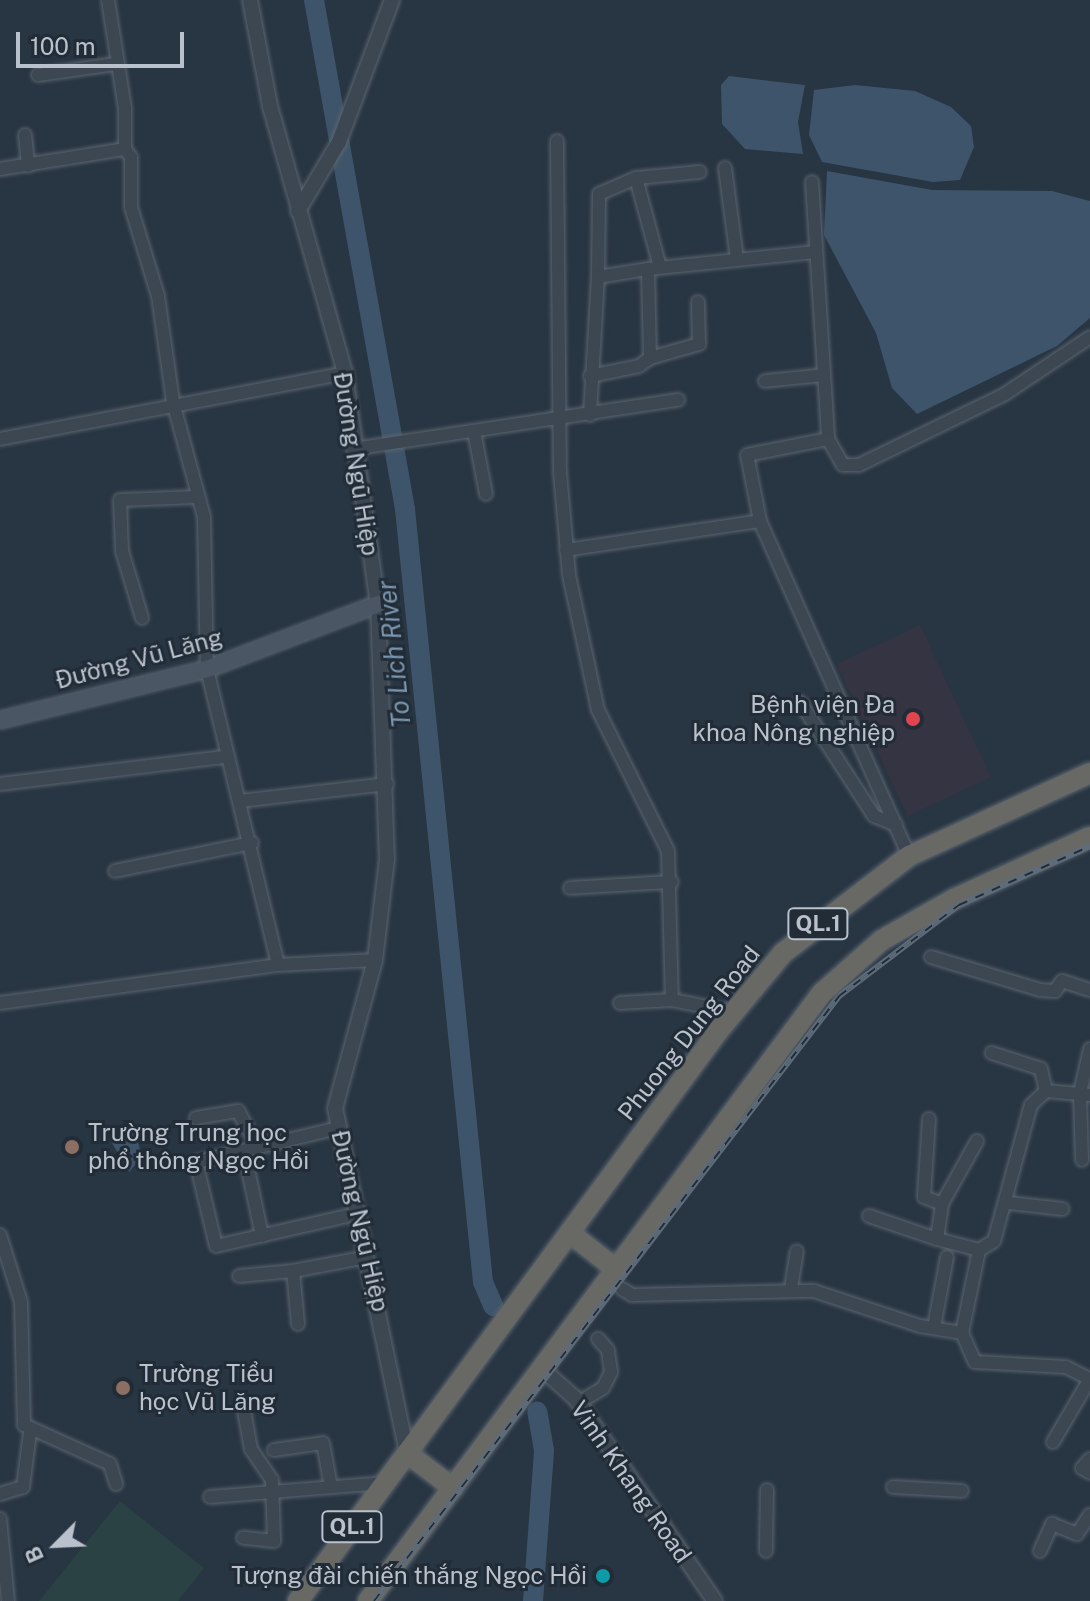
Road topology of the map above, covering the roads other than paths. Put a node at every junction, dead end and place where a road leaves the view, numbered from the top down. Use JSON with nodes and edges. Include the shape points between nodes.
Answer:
{"nodes":[{"id":1,"x":108,"y":0,"type":"edge"},
{"id":2,"x":250,"y":0,"type":"edge"},
{"id":3,"x":392,"y":0,"type":"edge"},
{"id":4,"x":115,"y":64,"type":"junction"},
{"id":5,"x":38,"y":75,"type":"dead end"},
{"id":6,"x":25,"y":135,"type":"dead end"},
{"id":7,"x":557,"y":141,"type":"dead end"},
{"id":8,"x":125,"y":149,"type":"junction"},
{"id":9,"x":28,"y":166,"type":"junction"},
{"id":10,"x":725,"y":168,"type":"dead end"},
{"id":11,"x":0,"y":169,"type":"edge"},
{"id":12,"x":700,"y":172,"type":"dead end"},
{"id":13,"x":636,"y":178,"type":"junction"},
{"id":14,"x":812,"y":182,"type":"dead end"},
{"id":15,"x":298,"y":211,"type":"junction"},
{"id":16,"x":815,"y":252,"type":"junction"},
{"id":17,"x":737,"y":259,"type":"junction"},
{"id":18,"x":654,"y":268,"type":"junction"},
{"id":19,"x":598,"y":277,"type":"junction"},
{"id":20,"x":698,"y":302,"type":"dead end"},
{"id":21,"x":1090,"y":337,"type":"edge"},
{"id":22,"x":650,"y":358,"type":"junction"},
{"id":23,"x":345,"y":373,"type":"junction"},
{"id":24,"x":824,"y":375,"type":"junction"},
{"id":25,"x":590,"y":376,"type":"junction"},
{"id":26,"x":765,"y":381,"type":"dead end"},
{"id":27,"x":678,"y":400,"type":"dead end"},
{"id":28,"x":173,"y":402,"type":"junction"},
{"id":29,"x":590,"y":415,"type":"junction"},
{"id":30,"x":560,"y":421,"type":"junction"},
{"id":31,"x":474,"y":431,"type":"junction"},
{"id":32,"x":0,"y":439,"type":"edge"},
{"id":33,"x":828,"y":439,"type":"junction"},
{"id":34,"x":360,"y":448,"type":"junction"},
{"id":35,"x":486,"y":494,"type":"dead end"},
{"id":36,"x":197,"y":497,"type":"junction"},
{"id":37,"x":760,"y":521,"type":"junction"},
{"id":38,"x":566,"y":550,"type":"junction"},
{"id":39,"x":378,"y":604,"type":"junction"},
{"id":40,"x":142,"y":618,"type":"dead end"},
{"id":41,"x":207,"y":669,"type":"junction"},
{"id":42,"x":800,"y":702,"type":"dead end"},
{"id":43,"x":0,"y":720,"type":"edge"},
{"id":44,"x":223,"y":757,"type":"junction"},
{"id":45,"x":1090,"y":773,"type":"edge"},
{"id":46,"x":0,"y":784,"type":"edge"},
{"id":47,"x":387,"y":784,"type":"junction"},
{"id":48,"x":240,"y":801,"type":"junction"},
{"id":49,"x":896,"y":825,"type":"junction"},
{"id":50,"x":1090,"y":837,"type":"edge"},
{"id":51,"x":252,"y":843,"type":"junction"},
{"id":52,"x":909,"y":856,"type":"junction"},
{"id":53,"x":115,"y":871,"type":"dead end"},
{"id":54,"x":672,"y":882,"type":"junction"},
{"id":55,"x":570,"y":888,"type":"dead end"},
{"id":56,"x":931,"y":957,"type":"dead end"},
{"id":57,"x":375,"y":960,"type":"junction"},
{"id":58,"x":278,"y":965,"type":"junction"},
{"id":59,"x":1090,"y":990,"type":"edge"},
{"id":60,"x":672,"y":1000,"type":"junction"},
{"id":61,"x":0,"y":1003,"type":"edge"},
{"id":62,"x":620,"y":1003,"type":"dead end"},
{"id":63,"x":734,"y":1012,"type":"junction"},
{"id":64,"x":1090,"y":1049,"type":"edge"},
{"id":65,"x":992,"y":1053,"type":"dead end"},
{"id":66,"x":1046,"y":1091,"type":"junction"},
{"id":67,"x":1085,"y":1094,"type":"edge"},
{"id":68,"x":196,"y":1118,"type":"dead end"},
{"id":69,"x":929,"y":1119,"type":"dead end"},
{"id":70,"x":338,"y":1128,"type":"junction"},
{"id":71,"x":977,"y":1141,"type":"dead end"},
{"id":72,"x":270,"y":1145,"type":"junction"},
{"id":73,"x":244,"y":1151,"type":"junction"},
{"id":74,"x":1082,"y":1160,"type":"dead end"},
{"id":75,"x":1009,"y":1203,"type":"junction"},
{"id":76,"x":942,"y":1204,"type":"junction"},
{"id":77,"x":1063,"y":1209,"type":"dead end"},
{"id":78,"x":356,"y":1214,"type":"junction"},
{"id":79,"x":869,"y":1216,"type":"dead end"},
{"id":80,"x":571,"y":1234,"type":"junction"},
{"id":81,"x":0,"y":1235,"type":"edge"},
{"id":82,"x":262,"y":1236,"type":"junction"},
{"id":83,"x":937,"y":1239,"type":"junction"},
{"id":84,"x":979,"y":1250,"type":"junction"},
{"id":85,"x":797,"y":1251,"type":"dead end"},
{"id":86,"x":367,"y":1257,"type":"junction"},
{"id":87,"x":947,"y":1257,"type":"dead end"},
{"id":88,"x":293,"y":1271,"type":"junction"},
{"id":89,"x":239,"y":1276,"type":"dead end"},
{"id":90,"x":619,"y":1279,"type":"junction"},
{"id":91,"x":791,"y":1288,"type":"junction"},
{"id":92,"x":298,"y":1324,"type":"dead end"},
{"id":93,"x":934,"y":1327,"type":"junction"},
{"id":94,"x":962,"y":1333,"type":"junction"},
{"id":95,"x":598,"y":1339,"type":"dead end"},
{"id":96,"x":542,"y":1369,"type":"junction"},
{"id":97,"x":1090,"y":1379,"type":"edge"},
{"id":98,"x":578,"y":1403,"type":"junction"},
{"id":99,"x":243,"y":1405,"type":"dead end"},
{"id":100,"x":30,"y":1432,"type":"junction"},
{"id":101,"x":1053,"y":1442,"type":"dead end"},
{"id":102,"x":274,"y":1450,"type":"dead end"},
{"id":103,"x":407,"y":1453,"type":"junction"},
{"id":104,"x":1090,"y":1459,"type":"edge"},
{"id":105,"x":1090,"y":1473,"type":"edge"},
{"id":106,"x":385,"y":1483,"type":"junction"},
{"id":107,"x":116,"y":1484,"type":"dead end"},
{"id":108,"x":331,"y":1487,"type":"junction"},
{"id":109,"x":893,"y":1487,"type":"dead end"},
{"id":110,"x":453,"y":1488,"type":"junction"},
{"id":111,"x":767,"y":1490,"type":"dead end"},
{"id":112,"x":962,"y":1491,"type":"dead end"},
{"id":113,"x":0,"y":1494,"type":"edge"},
{"id":114,"x":273,"y":1495,"type":"junction"},
{"id":115,"x":210,"y":1497,"type":"dead end"},
{"id":116,"x":1090,"y":1515,"type":"edge"},
{"id":117,"x":0,"y":1519,"type":"edge"},
{"id":118,"x":243,"y":1538,"type":"dead end"},
{"id":119,"x":766,"y":1551,"type":"dead end"},
{"id":120,"x":1040,"y":1551,"type":"dead end"},
{"id":121,"x":2,"y":1552,"type":"edge"},
{"id":122,"x":8,"y":1601,"type":"edge"},
{"id":123,"x":298,"y":1601,"type":"edge"},
{"id":124,"x":368,"y":1601,"type":"edge"},
{"id":125,"x":715,"y":1601,"type":"edge"}],
"edges":[{"from":1,"to":4,"type":"street"},
{"from":2,"to":15,"type":"street","name":"Đường Ngũ Hiệp"},
{"from":3,"to":15,"type":"street","via":[[325,172]]},
{"from":4,"to":5,"type":"street"},
{"from":4,"to":8,"type":"street","via":[[125,109]]},
{"from":6,"to":9,"type":"street"},
{"from":7,"to":30,"type":"street"},
{"from":8,"to":9,"type":"street"},
{"from":8,"to":28,"type":"street","via":[[131,157],[131,207],[158,296]]},
{"from":9,"to":11,"type":"street"},
{"from":10,"to":17,"type":"street"},
{"from":12,"to":13,"type":"street"},
{"from":13,"to":18,"type":"street"},
{"from":13,"to":19,"type":"street","via":[[599,194]]},
{"from":14,"to":16,"type":"street"},
{"from":15,"to":23,"type":"street","name":"Đường Ngũ Hiệp"},
{"from":16,"to":17,"type":"street"},
{"from":16,"to":24,"type":"street"},
{"from":17,"to":18,"type":"street"},
{"from":18,"to":19,"type":"street"},
{"from":18,"to":22,"type":"street"},
{"from":19,"to":25,"type":"street"},
{"from":20,"to":22,"type":"street","via":[[699,344]]},
{"from":21,"to":33,"type":"street","via":[[1005,394],[859,465],[843,465]]},
{"from":22,"to":25,"type":"street","via":[[639,366]]},
{"from":23,"to":28,"type":"street"},
{"from":23,"to":34,"type":"street","name":"Đường Ngũ Hiệp"},
{"from":24,"to":26,"type":"street"},
{"from":24,"to":33,"type":"street"},
{"from":25,"to":29,"type":"street"},
{"from":27,"to":29,"type":"street"},
{"from":28,"to":32,"type":"street","via":[[107,422]]},
{"from":28,"to":36,"type":"street"},
{"from":29,"to":30,"type":"street"},
{"from":30,"to":31,"type":"street"},
{"from":30,"to":38,"type":"street"},
{"from":31,"to":34,"type":"street"},
{"from":31,"to":35,"type":"street"},
{"from":33,"to":37,"type":"street","via":[[747,455]]},
{"from":34,"to":39,"type":"street","name":"Đường Ngũ Hiệp"},
{"from":36,"to":40,"type":"street","via":[[120,500],[122,551]]},
{"from":36,"to":41,"type":"street","via":[[204,517]]},
{"from":37,"to":38,"type":"street"},
{"from":37,"to":49,"type":"street"},
{"from":38,"to":54,"type":"street","via":[[598,710],[668,851]]},
{"from":39,"to":41,"type":"main road","name":"Đường Vũ Lăng"},
{"from":39,"to":47,"type":"street","name":"Đường Ngũ Hiệp"},
{"from":41,"to":43,"type":"main road","name":"Đường Vũ Lăng"},
{"from":41,"to":44,"type":"street"},
{"from":42,"to":49,"type":"street","via":[[874,816]]},
{"from":44,"to":46,"type":"street"},
{"from":44,"to":48,"type":"street"},
{"from":45,"to":52,"type":"highway","name":"Phuong Dung Road","number":"QL.1"},
{"from":47,"to":48,"type":"street"},
{"from":47,"to":57,"type":"street","name":"Đường Ngũ Hiệp","via":[[387,859]]},
{"from":48,"to":51,"type":"street"},
{"from":49,"to":52,"type":"street"},
{"from":50,"to":90,"type":"highway","number":"QL.1","via":[[882,940],[822,993]]},
{"from":51,"to":53,"type":"street"},
{"from":51,"to":58,"type":"street"},
{"from":52,"to":63,"type":"highway","name":"Phuong Dung Road","number":"QL.1","via":[[783,953]]},
{"from":54,"to":55,"type":"street"},
{"from":54,"to":60,"type":"street"},
{"from":56,"to":59,"type":"street","via":[[1040,990],[1055,991],[1062,981]]},
{"from":57,"to":58,"type":"street"},
{"from":57,"to":70,"type":"street","name":"Đường Ngũ Hiệp","via":[[335,1108]]},
{"from":58,"to":61,"type":"street"},
{"from":60,"to":62,"type":"street"},
{"from":60,"to":63,"type":"street"},
{"from":63,"to":80,"type":"highway","name":"Phuong Dung Road","number":"QL.1"},
{"from":64,"to":67,"type":"street"},
{"from":65,"to":66,"type":"street","via":[[1041,1069]]},
{"from":66,"to":67,"type":"street"},
{"from":66,"to":75,"type":"street","via":[[1031,1105],[1015,1152]]},
{"from":67,"to":74,"type":"street"},
{"from":68,"to":72,"type":"street","via":[[238,1111],[251,1134]]},
{"from":69,"to":76,"type":"street","via":[[924,1197]]},
{"from":70,"to":72,"type":"street"},
{"from":70,"to":78,"type":"street","name":"Đường Ngũ Hiệp"},
{"from":71,"to":76,"type":"street"},
{"from":72,"to":73,"type":"street"},
{"from":73,"to":82,"type":"street"},
{"from":73,"to":82,"type":"street","via":[[196,1162],[216,1246]]},
{"from":75,"to":77,"type":"street"},
{"from":75,"to":84,"type":"street","via":[[994,1241]]},
{"from":76,"to":83,"type":"street"},
{"from":78,"to":82,"type":"street"},
{"from":78,"to":86,"type":"street","name":"Đường Ngũ Hiệp"},
{"from":79,"to":83,"type":"street"},
{"from":80,"to":90,"type":"highway"},
{"from":80,"to":103,"type":"highway","name":"Phuong Dung Road","number":"QL.1"},
{"from":81,"to":100,"type":"street","via":[[21,1302],[24,1425]]},
{"from":83,"to":84,"type":"street"},
{"from":84,"to":94,"type":"street"},
{"from":85,"to":91,"type":"street"},
{"from":86,"to":88,"type":"street"},
{"from":86,"to":103,"type":"street","name":"Đường Ngũ Hiệp"},
{"from":87,"to":93,"type":"street"},
{"from":88,"to":89,"type":"street"},
{"from":88,"to":92,"type":"street"},
{"from":90,"to":91,"type":"street","via":[[632,1295]]},
{"from":90,"to":96,"type":"highway","number":"QL.1"},
{"from":91,"to":93,"type":"street"},
{"from":93,"to":94,"type":"street"},
{"from":94,"to":97,"type":"street","via":[[975,1362],[1066,1367]]},
{"from":95,"to":98,"type":"street","via":[[608,1350],[609,1381]]},
{"from":96,"to":98,"type":"street","name":"Vinh Khang Road"},
{"from":96,"to":110,"type":"highway","number":"QL.1"},
{"from":97,"to":101,"type":"street"},
{"from":98,"to":125,"type":"street","name":"Vinh Khang Road"},
{"from":99,"to":114,"type":"street","via":[[251,1449],[272,1480]]},
{"from":100,"to":107,"type":"street","via":[[110,1464]]},
{"from":100,"to":113,"type":"street","via":[[23,1487]]},
{"from":102,"to":108,"type":"street","via":[[323,1443]]},
{"from":103,"to":106,"type":"highway","number":"QL.1"},
{"from":103,"to":110,"type":"highway"},
{"from":104,"to":105,"type":"street","via":[[1082,1468]]},
{"from":106,"to":108,"type":"street"},
{"from":106,"to":123,"type":"highway","number":"QL.1"},
{"from":108,"to":114,"type":"street"},
{"from":109,"to":112,"type":"street"},
{"from":110,"to":124,"type":"highway","number":"QL.1"},
{"from":111,"to":119,"type":"street"},
{"from":114,"to":115,"type":"street"},
{"from":114,"to":118,"type":"street","via":[[274,1541]]},
{"from":116,"to":120,"type":"street","via":[[1077,1534],[1052,1524]]},
{"from":117,"to":121,"type":"street"},
{"from":121,"to":122,"type":"street"}]}
